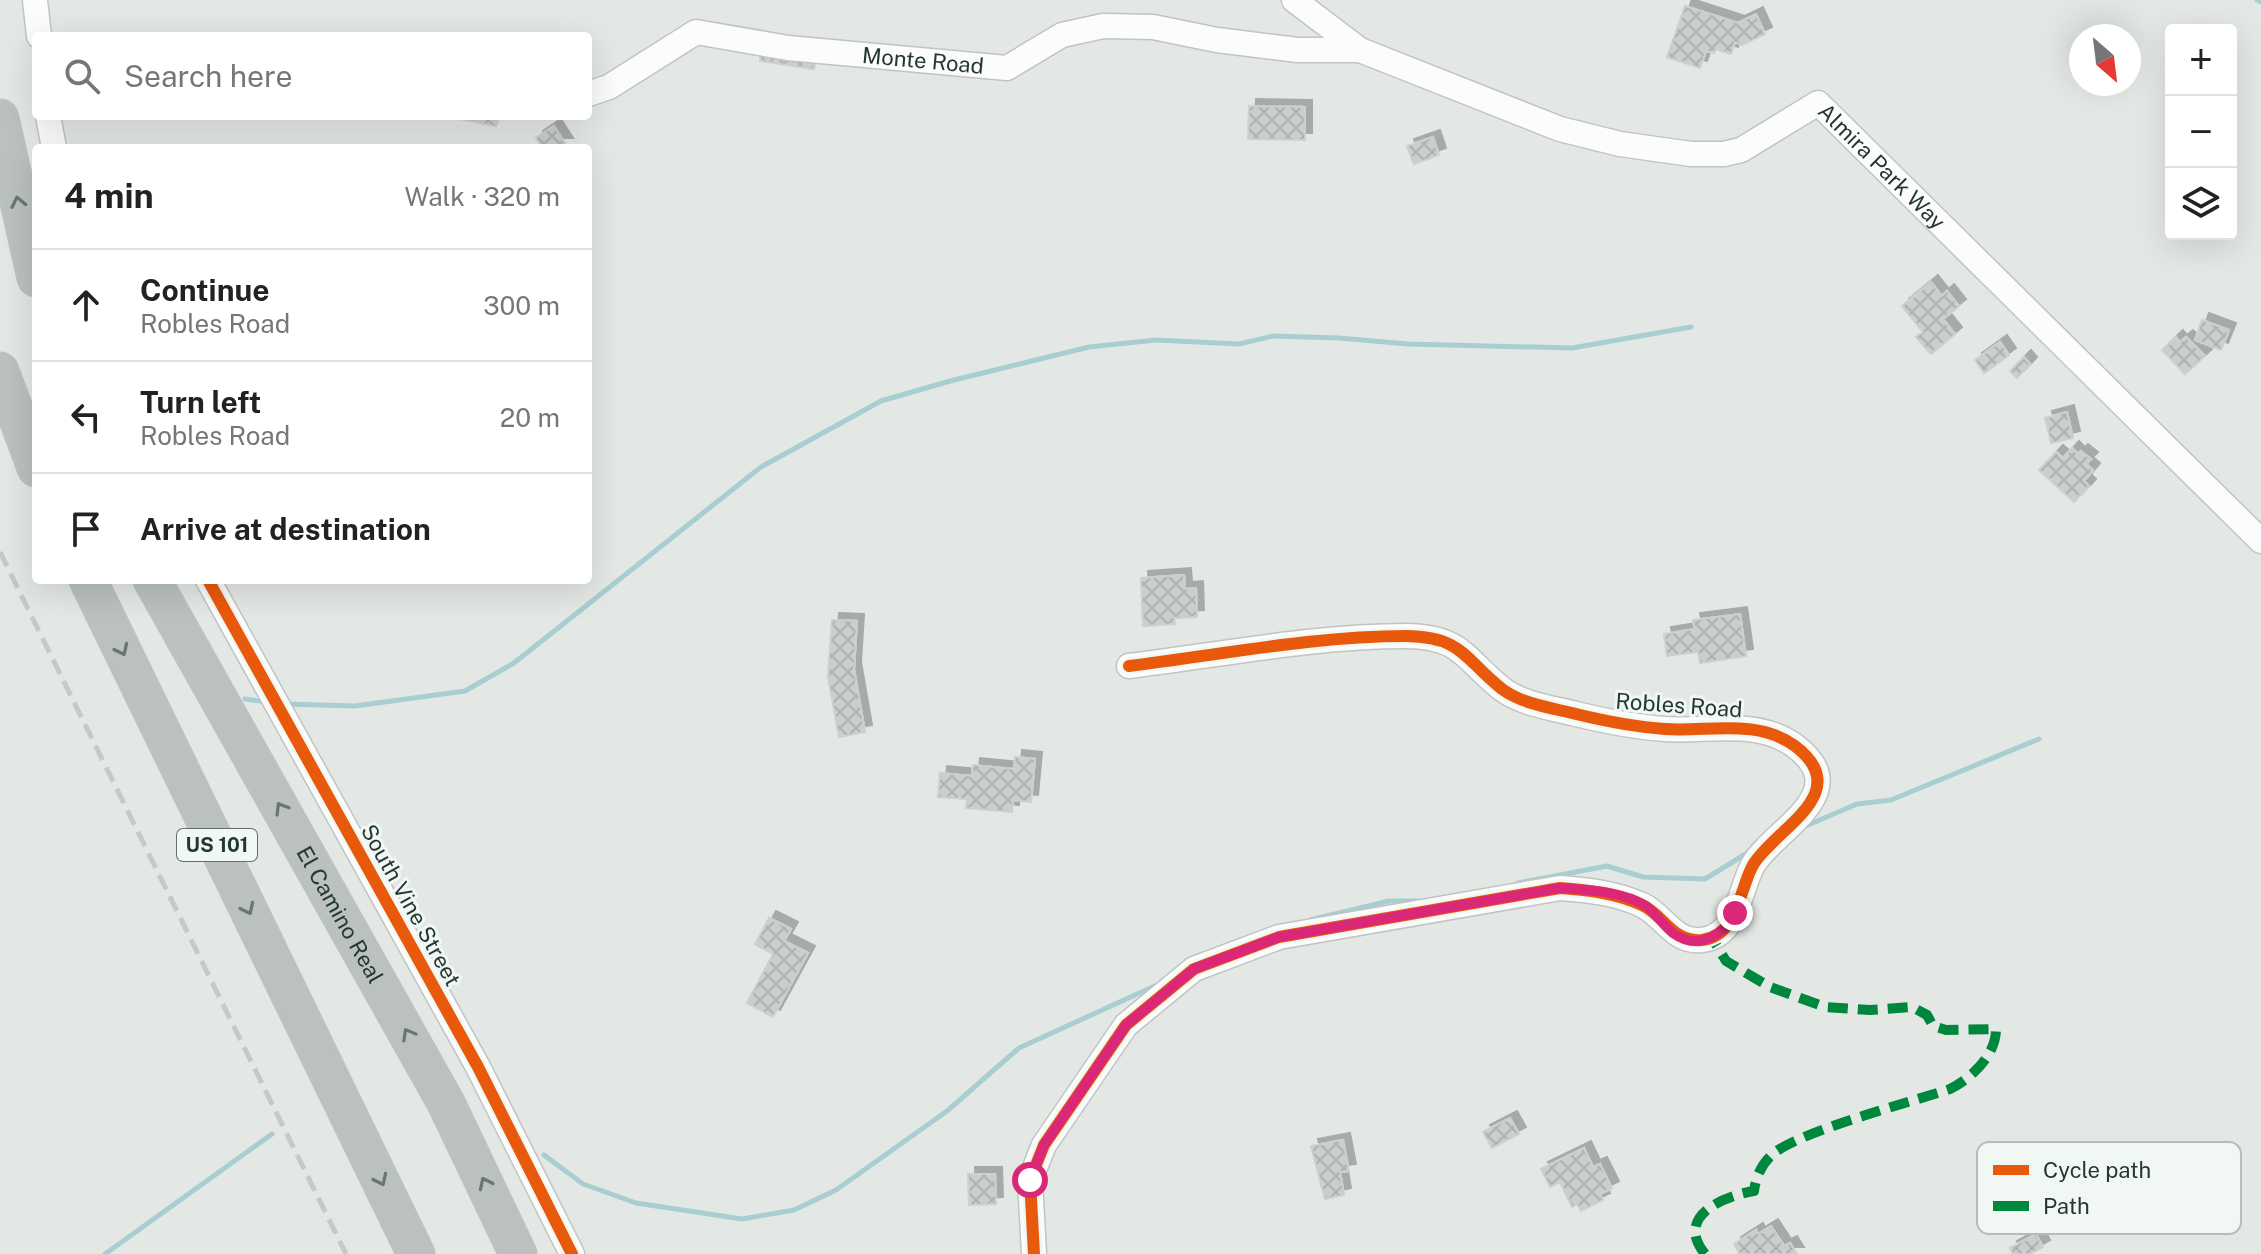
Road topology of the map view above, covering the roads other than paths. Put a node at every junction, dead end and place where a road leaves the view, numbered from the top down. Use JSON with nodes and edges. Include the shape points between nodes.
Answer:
{"nodes":[{"id":1,"x":35,"y":0,"type":"edge"},
{"id":2,"x":1294,"y":0,"type":"edge"},
{"id":3,"x":39,"y":32,"type":"edge"},
{"id":4,"x":1360,"y":50,"type":"junction"},
{"id":5,"x":592,"y":93,"type":"edge"},
{"id":6,"x":0,"y":118,"type":"edge"},
{"id":7,"x":49,"y":120,"type":"edge"},
{"id":8,"x":53,"y":144,"type":"edge"},
{"id":9,"x":32,"y":260,"type":"edge"},
{"id":10,"x":0,"y":371,"type":"edge"},
{"id":11,"x":32,"y":457,"type":"edge"},
{"id":12,"x":2261,"y":541,"type":"edge"},
{"id":13,"x":90,"y":584,"type":"edge"},
{"id":14,"x":154,"y":584,"type":"edge"},
{"id":15,"x":210,"y":584,"type":"edge"},
{"id":16,"x":1129,"y":666,"type":"dead end"},
{"id":17,"x":416,"y":1254,"type":"edge"},
{"id":18,"x":518,"y":1254,"type":"edge"},
{"id":19,"x":572,"y":1254,"type":"edge"},
{"id":20,"x":1034,"y":1254,"type":"edge"}],
"edges":[{"from":1,"to":3,"type":"street"},
{"from":2,"to":4,"type":"street"},
{"from":4,"to":5,"type":"street","name":"Monte Road","via":[[1298,50],[1153,27],[1103,26],[1062,35],[1007,68],[788,48],[696,32]]},
{"from":4,"to":12,"type":"street","name":"Almira Park Way","via":[[1560,129],[1691,154],[1741,150],[1818,103]]},
{"from":9,"to":6,"type":"highway","one_way":true},
{"from":7,"to":8,"type":"street"},
{"from":10,"to":11,"type":"highway"},
{"from":13,"to":17,"type":"highway","number":"US 101","one_way":true},
{"from":18,"to":14,"type":"highway","name":"El Camino Real","number":"US 101","one_way":true,"via":[[446,1103]]},
{"from":15,"to":19,"type":"street","name":"South Vine Street","via":[[504,1116]]},
{"from":16,"to":20,"type":"street","name":"Robles Road","via":[[1338,641],[1437,639],[1455,644],[1504,690],[1530,702],[1666,729],[1766,732],[1793,744],[1817,776],[1817,789],[1797,822],[1770,846],[1745,880],[1728,926],[1706,940],[1675,935],[1632,901],[1560,888],[1279,937],[1194,969],[1126,1025],[1044,1145],[1030,1180]]}]}
